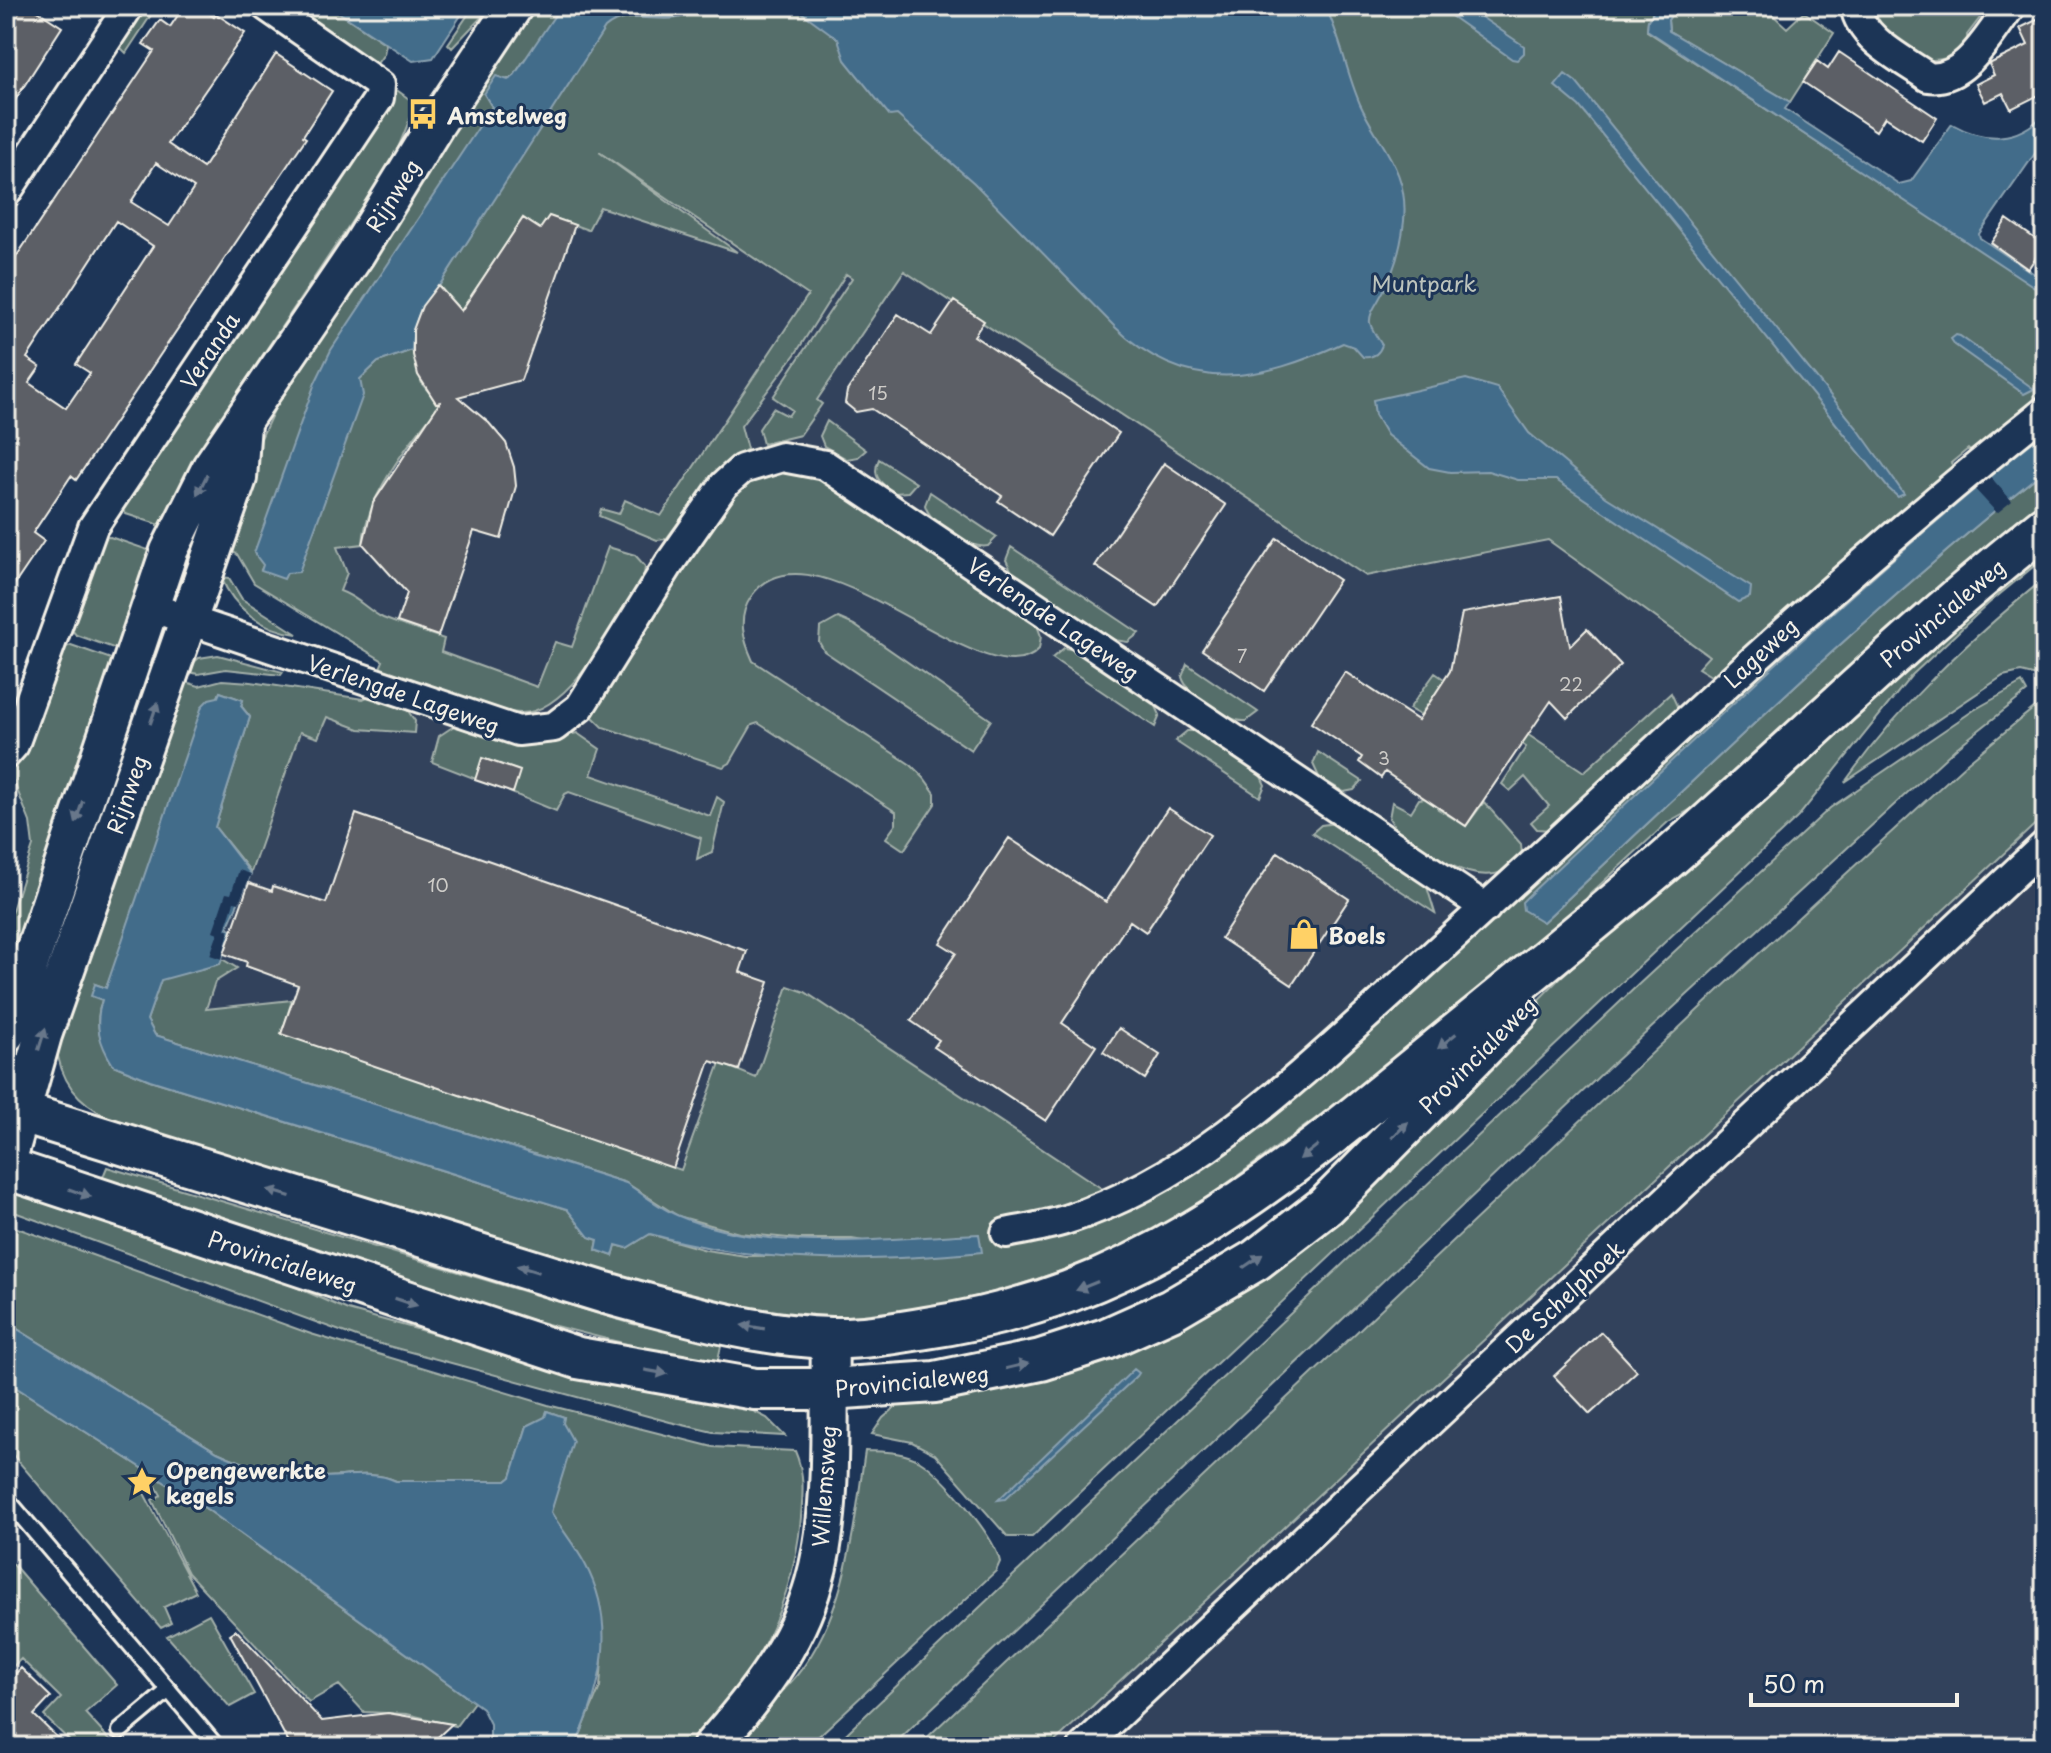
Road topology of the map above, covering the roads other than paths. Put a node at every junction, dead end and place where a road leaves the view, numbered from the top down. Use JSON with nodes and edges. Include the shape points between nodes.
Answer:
{"nodes":[{"id":1,"x":129,"y":6,"type":"edge"},
{"id":2,"x":266,"y":6,"type":"edge"},
{"id":3,"x":514,"y":6,"type":"edge"},
{"id":4,"x":1855,"y":6,"type":"edge"},
{"id":5,"x":2011,"y":6,"type":"edge"},
{"id":6,"x":6,"y":193,"type":"edge"},
{"id":7,"x":2045,"y":411,"type":"edge"},
{"id":8,"x":242,"y":423,"type":"junction"},
{"id":9,"x":2045,"y":526,"type":"edge"},
{"id":10,"x":150,"y":607,"type":"junction"},
{"id":11,"x":186,"y":619,"type":"junction"},
{"id":12,"x":6,"y":754,"type":"edge"},
{"id":13,"x":2045,"y":845,"type":"edge"},
{"id":14,"x":1664,"y":862,"type":"junction"},
{"id":15,"x":1486,"y":908,"type":"junction"},
{"id":16,"x":6,"y":1034,"type":"edge"},
{"id":17,"x":14,"y":1111,"type":"edge"},
{"id":18,"x":6,"y":1167,"type":"edge"},
{"id":19,"x":1006,"y":1233,"type":"dead end"},
{"id":20,"x":830,"y":1338,"type":"junction"},
{"id":21,"x":829,"y":1389,"type":"junction"},
{"id":22,"x":6,"y":1498,"type":"edge"},
{"id":23,"x":169,"y":1690,"type":"junction"},
{"id":24,"x":120,"y":1731,"type":"dead end"},
{"id":25,"x":216,"y":1746,"type":"edge"},
{"id":26,"x":711,"y":1747,"type":"edge"},
{"id":27,"x":1083,"y":1747,"type":"edge"}],
"edges":[{"from":1,"to":6,"type":"street"},
{"from":2,"to":12,"type":"street","name":"Veranda","via":[[380,85],[379,98],[93,527],[14,745]]},
{"from":3,"to":8,"type":"street","name":"Rijnweg"},
{"from":4,"to":5,"type":"street","via":[[1866,33],[1928,77],[1939,79],[1961,69]]},
{"from":7,"to":15,"type":"street","name":"Lageweg","via":[[1804,610]]},
{"from":8,"to":10,"type":"street","name":"Rijnweg","one_way":true,"via":[[204,481],[169,551]]},
{"from":8,"to":11,"type":"street","name":"Rijnweg","via":[[238,478]]},
{"from":9,"to":14,"type":"main road","name":"Provincialeweg","via":[[1911,636]]},
{"from":10,"to":11,"type":"street","name":"Verlengde Lageweg"},
{"from":10,"to":16,"type":"street","name":"Rijnweg","one_way":true},
{"from":11,"to":15,"type":"street","name":"Verlengde Lageweg","via":[[518,731],[554,727],[580,707],[724,485],[762,460],[800,458],[825,465]]},
{"from":17,"to":11,"type":"street","name":"Rijnweg","one_way":true},
{"from":13,"to":27,"type":"street","name":"De Schelphoek"},
{"from":14,"to":20,"type":"main road","name":"Provincialeweg","one_way":true,"via":[[1306,1155],[1180,1241],[1115,1275],[1015,1312]]},
{"from":21,"to":14,"type":"main road","name":"Provincialeweg","one_way":true,"via":[[935,1382],[1041,1360],[1171,1310],[1256,1260],[1326,1206]]},
{"from":15,"to":19,"type":"street","via":[[1295,1078],[1178,1167],[1065,1221]]},
{"from":17,"to":18,"type":"street","name":"Rijnweg"},
{"from":20,"to":17,"type":"main road","name":"Provincialeweg","one_way":true,"via":[[696,1317],[602,1292]]},
{"from":18,"to":21,"type":"main road","name":"Provincialeweg","one_way":true,"via":[[578,1358],[755,1389]]},
{"from":20,"to":21,"type":"street","name":"Willemsweg"},
{"from":21,"to":26,"type":"street","name":"Willemsweg","via":[[825,1528],[814,1583],[790,1642],[749,1705]]},
{"from":22,"to":23,"type":"lane"},
{"from":23,"to":24,"type":"lane"},
{"from":23,"to":25,"type":"lane"}]}
